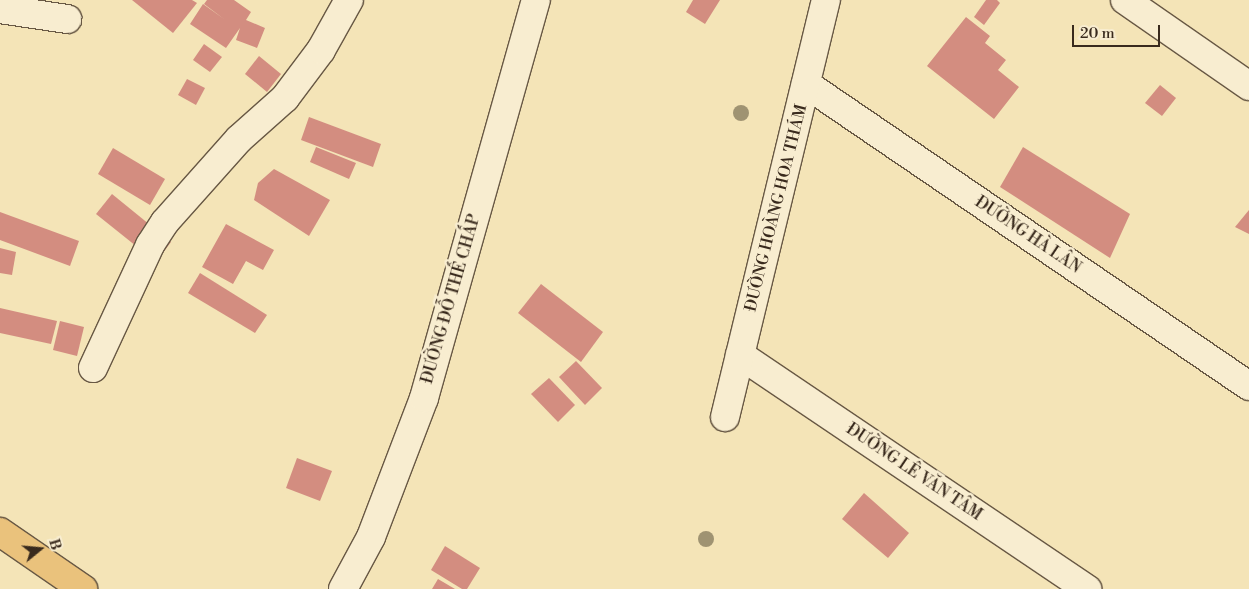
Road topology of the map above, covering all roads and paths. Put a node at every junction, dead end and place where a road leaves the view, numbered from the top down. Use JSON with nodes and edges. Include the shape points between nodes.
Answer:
{"nodes":[{"id":1,"x":349,"y":0,"type":"edge"},
{"id":2,"x":536,"y":0,"type":"edge"},
{"id":3,"x":826,"y":0,"type":"edge"},
{"id":4,"x":1125,"y":0,"type":"edge"},
{"id":5,"x":0,"y":9,"type":"edge"},
{"id":6,"x":67,"y":18,"type":"dead end"},
{"id":7,"x":806,"y":84,"type":"junction"},
{"id":8,"x":1249,"y":86,"type":"edge"},
{"id":9,"x":740,"y":355,"type":"junction"},
{"id":10,"x":93,"y":368,"type":"dead end"},
{"id":11,"x":1249,"y":386,"type":"edge"},
{"id":12,"x":725,"y":417,"type":"dead end"},
{"id":13,"x":0,"y":532,"type":"edge"},
{"id":14,"x":84,"y":589,"type":"edge"},
{"id":15,"x":343,"y":589,"type":"edge"},
{"id":16,"x":1087,"y":589,"type":"edge"}],
"edges":[{"from":1,"to":10,"type":"street","via":[[321,50],[285,98],[239,138],[165,222],[150,245]]},
{"from":2,"to":15,"type":"street","name":"ĐƯỜNG ĐỖ THẾ CHẤP","via":[[424,398],[372,538]]},
{"from":3,"to":7,"type":"street","name":"ĐƯỜNG HOÀNG HOA THÁM"},
{"from":4,"to":8,"type":"street"},
{"from":5,"to":6,"type":"street"},
{"from":7,"to":9,"type":"street","name":"ĐƯỜNG HOÀNG HOA THÁM"},
{"from":7,"to":11,"type":"street","name":"ĐƯỜNG HÀ LÂN"},
{"from":9,"to":12,"type":"street","name":"ĐƯỜNG HOÀNG HOA THÁM"},
{"from":9,"to":16,"type":"street","name":"ĐƯỜNG LÊ VĂN TÂM"},
{"from":13,"to":14,"type":"highway"}]}
